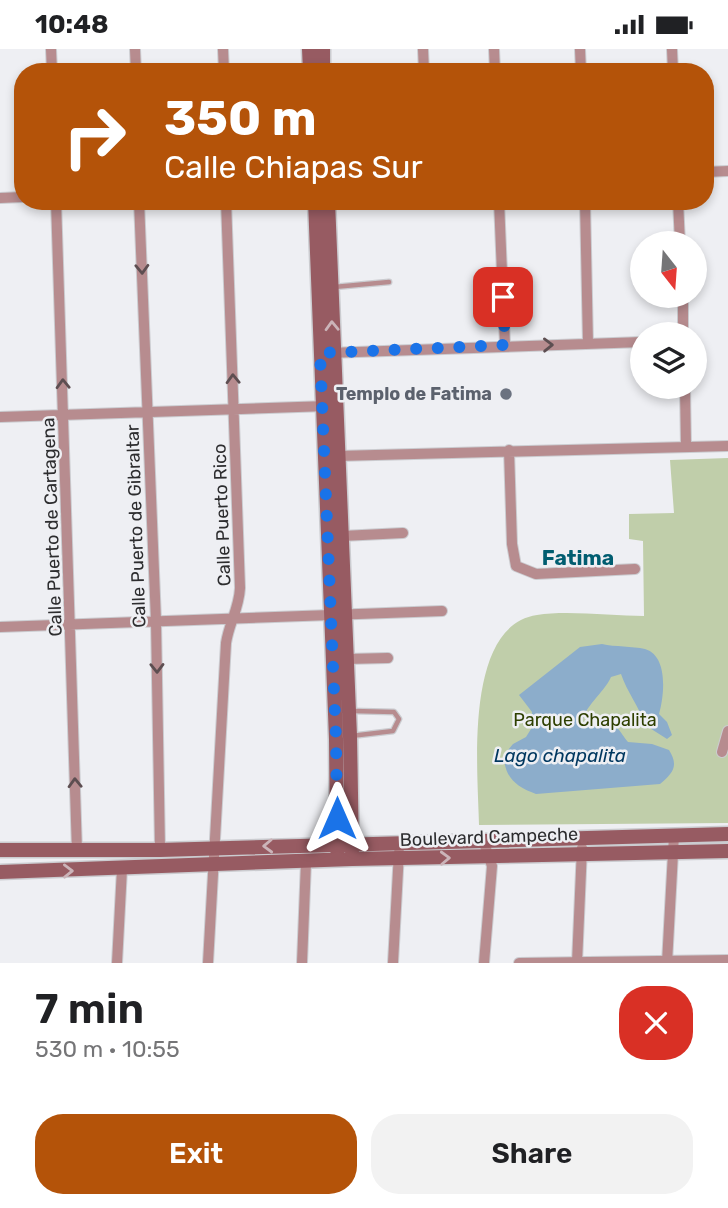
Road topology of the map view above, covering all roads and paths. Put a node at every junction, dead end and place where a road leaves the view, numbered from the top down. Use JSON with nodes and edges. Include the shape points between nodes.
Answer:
{"nodes":[{"id":1,"x":56,"y":210,"type":"edge"},
{"id":2,"x":139,"y":210,"type":"edge"},
{"id":3,"x":226,"y":210,"type":"edge"},
{"id":4,"x":316,"y":210,"type":"edge"},
{"id":5,"x":328,"y":210,"type":"edge"},
{"id":6,"x":499,"y":210,"type":"edge"},
{"id":7,"x":585,"y":210,"type":"edge"},
{"id":8,"x":678,"y":210,"type":"edge"},
{"id":9,"x":679,"y":231,"type":"edge"},
{"id":10,"x":388,"y":282,"type":"dead end"},
{"id":11,"x":331,"y":288,"type":"junction"},
{"id":12,"x":630,"y":342,"type":"edge"},
{"id":13,"x":588,"y":344,"type":"junction"},
{"id":14,"x":505,"y":345,"type":"junction"},
{"id":15,"x":327,"y":353,"type":"junction"},
{"id":16,"x":685,"y":399,"type":"edge"},
{"id":17,"x":328,"y":406,"type":"junction"},
{"id":18,"x":234,"y":409,"type":"junction"},
{"id":19,"x":147,"y":412,"type":"junction"},
{"id":20,"x":64,"y":415,"type":"junction"},
{"id":21,"x":0,"y":417,"type":"edge"},
{"id":22,"x":728,"y":446,"type":"edge"},
{"id":23,"x":686,"y":447,"type":"junction"},
{"id":24,"x":509,"y":450,"type":"junction"},
{"id":25,"x":337,"y":456,"type":"junction"},
{"id":26,"x":403,"y":533,"type":"dead end"},
{"id":27,"x":342,"y":535,"type":"junction"},
{"id":28,"x":635,"y":569,"type":"dead end"},
{"id":29,"x":442,"y":611,"type":"dead end"},
{"id":30,"x":337,"y":615,"type":"junction"},
{"id":31,"x":236,"y":618,"type":"junction"},
{"id":32,"x":156,"y":621,"type":"junction"},
{"id":33,"x":71,"y":625,"type":"junction"},
{"id":34,"x":0,"y":627,"type":"edge"},
{"id":35,"x":388,"y":657,"type":"dead end"},
{"id":36,"x":346,"y":659,"type":"junction"},
{"id":37,"x":349,"y":712,"type":"junction"},
{"id":38,"x":728,"y":730,"type":"edge"},
{"id":39,"x":350,"y":736,"type":"junction"},
{"id":40,"x":722,"y":752,"type":"dead end"},
{"id":41,"x":728,"y":834,"type":"edge"},
{"id":42,"x":674,"y":835,"type":"junction"},
{"id":43,"x":582,"y":838,"type":"junction"},
{"id":44,"x":483,"y":840,"type":"junction"},
{"id":45,"x":400,"y":843,"type":"junction"},
{"id":46,"x":344,"y":844,"type":"junction"},
{"id":47,"x":214,"y":847,"type":"junction"},
{"id":48,"x":160,"y":850,"type":"junction"},
{"id":49,"x":77,"y":851,"type":"junction"},
{"id":50,"x":728,"y":851,"type":"edge"},
{"id":51,"x":673,"y":852,"type":"junction"},
{"id":52,"x":2,"y":853,"type":"edge"},
{"id":53,"x":582,"y":853,"type":"junction"},
{"id":54,"x":491,"y":856,"type":"junction"},
{"id":55,"x":352,"y":859,"type":"junction"},
{"id":56,"x":399,"y":859,"type":"junction"},
{"id":57,"x":337,"y":860,"type":"junction"},
{"id":58,"x":306,"y":862,"type":"junction"},
{"id":59,"x":212,"y":866,"type":"junction"},
{"id":60,"x":122,"y":869,"type":"junction"},
{"id":61,"x":2,"y":870,"type":"edge"},
{"id":62,"x":728,"y":960,"type":"edge"},
{"id":63,"x":577,"y":962,"type":"edge"},
{"id":64,"x":117,"y":963,"type":"edge"},
{"id":65,"x":208,"y":963,"type":"edge"},
{"id":66,"x":302,"y":963,"type":"edge"},
{"id":67,"x":393,"y":963,"type":"edge"},
{"id":68,"x":484,"y":963,"type":"edge"},
{"id":69,"x":519,"y":963,"type":"edge"},
{"id":70,"x":667,"y":963,"type":"edge"}],
"edges":[{"from":20,"to":1,"type":"street","name":"Calle Puerto de Cartagena","one_way":true},
{"from":2,"to":19,"type":"street","name":"Calle Puerto de Gibraltar","one_way":true},
{"from":18,"to":3,"type":"street","name":"Calle Puerto Rico","one_way":true},
{"from":4,"to":15,"type":"street"},
{"from":5,"to":11,"type":"street"},
{"from":6,"to":14,"type":"street"},
{"from":7,"to":13,"type":"street"},
{"from":8,"to":9,"type":"street"},
{"from":10,"to":11,"type":"lane"},
{"from":15,"to":11,"type":"street","one_way":true},
{"from":12,"to":13,"type":"street"},
{"from":14,"to":13,"type":"street","one_way":true},
{"from":14,"to":15,"type":"street"},
{"from":15,"to":17,"type":"street"},
{"from":16,"to":23,"type":"street"},
{"from":17,"to":18,"type":"street"},
{"from":17,"to":25,"type":"street"},
{"from":17,"to":30,"type":"street"},
{"from":18,"to":19,"type":"street"},
{"from":18,"to":31,"type":"street","name":"Calle Puerto Rico","via":[[240,544]]},
{"from":19,"to":20,"type":"street"},
{"from":19,"to":32,"type":"street","name":"Calle Puerto de Gibraltar"},
{"from":20,"to":21,"type":"street"},
{"from":20,"to":33,"type":"street","name":"Calle Puerto de Cartagena"},
{"from":22,"to":23,"type":"street"},
{"from":23,"to":24,"type":"street"},
{"from":24,"to":25,"type":"street"},
{"from":24,"to":28,"type":"street","via":[[516,566],[536,574]]},
{"from":25,"to":27,"type":"street"},
{"from":26,"to":27,"type":"street"},
{"from":27,"to":30,"type":"street"},
{"from":29,"to":30,"type":"street"},
{"from":30,"to":31,"type":"street"},
{"from":30,"to":36,"type":"street"},
{"from":30,"to":46,"type":"street","via":[[336,739]]},
{"from":31,"to":32,"type":"street"},
{"from":31,"to":47,"type":"street","name":"Calle Puerto Rico","via":[[226,643]]},
{"from":32,"to":33,"type":"street"},
{"from":32,"to":48,"type":"street","name":"Calle Puerto de Gibraltar","one_way":true},
{"from":33,"to":34,"type":"street"},
{"from":49,"to":33,"type":"street","name":"Calle Puerto de Cartagena","one_way":true},
{"from":35,"to":36,"type":"street"},
{"from":36,"to":37,"type":"street"},
{"from":37,"to":39,"type":"street"},
{"from":37,"to":39,"type":"lane","via":[[394,712],[399,719],[393,731]]},
{"from":38,"to":40,"type":"street"},
{"from":39,"to":46,"type":"street"},
{"from":41,"to":42,"type":"street","name":"Boulevard Campeche"},
{"from":42,"to":43,"type":"street","name":"Boulevard Campeche"},
{"from":42,"to":51,"type":"street"},
{"from":43,"to":44,"type":"street","name":"Boulevard Campeche"},
{"from":43,"to":53,"type":"street"},
{"from":44,"to":45,"type":"street","name":"Boulevard Campeche"},
{"from":44,"to":54,"type":"street"},
{"from":45,"to":46,"type":"street","name":"Boulevard Campeche"},
{"from":45,"to":56,"type":"street"},
{"from":46,"to":47,"type":"street","name":"Boulevard Campeche","one_way":true},
{"from":46,"to":55,"type":"street"},
{"from":46,"to":57,"type":"street"},
{"from":47,"to":48,"type":"street","name":"Boulevard Campeche"},
{"from":47,"to":59,"type":"street","name":"Calle Puerto Rico"},
{"from":48,"to":49,"type":"street","name":"Boulevard Campeche"},
{"from":49,"to":52,"type":"street","name":"Boulevard Campeche"},
{"from":50,"to":51,"type":"street","name":"Boulevard Campeche"},
{"from":51,"to":53,"type":"street","name":"Boulevard Campeche"},
{"from":51,"to":70,"type":"street"},
{"from":53,"to":54,"type":"street","name":"Boulevard Campeche"},
{"from":53,"to":63,"type":"street"},
{"from":56,"to":54,"type":"street","name":"Boulevard Campeche","one_way":true},
{"from":54,"to":68,"type":"street"},
{"from":55,"to":56,"type":"street","name":"Boulevard Campeche"},
{"from":55,"to":57,"type":"street","name":"Boulevard Campeche"},
{"from":56,"to":67,"type":"street"},
{"from":57,"to":58,"type":"street","name":"Boulevard Campeche"},
{"from":58,"to":59,"type":"street","name":"Boulevard Campeche"},
{"from":58,"to":66,"type":"street"},
{"from":59,"to":60,"type":"street","name":"Boulevard Campeche"},
{"from":59,"to":65,"type":"street","name":"Calle Puerto Rico"},
{"from":61,"to":60,"type":"street","name":"Boulevard Campeche","one_way":true},
{"from":60,"to":64,"type":"street"},
{"from":62,"to":70,"type":"street"},
{"from":63,"to":69,"type":"street"},
{"from":63,"to":70,"type":"street"}]}
